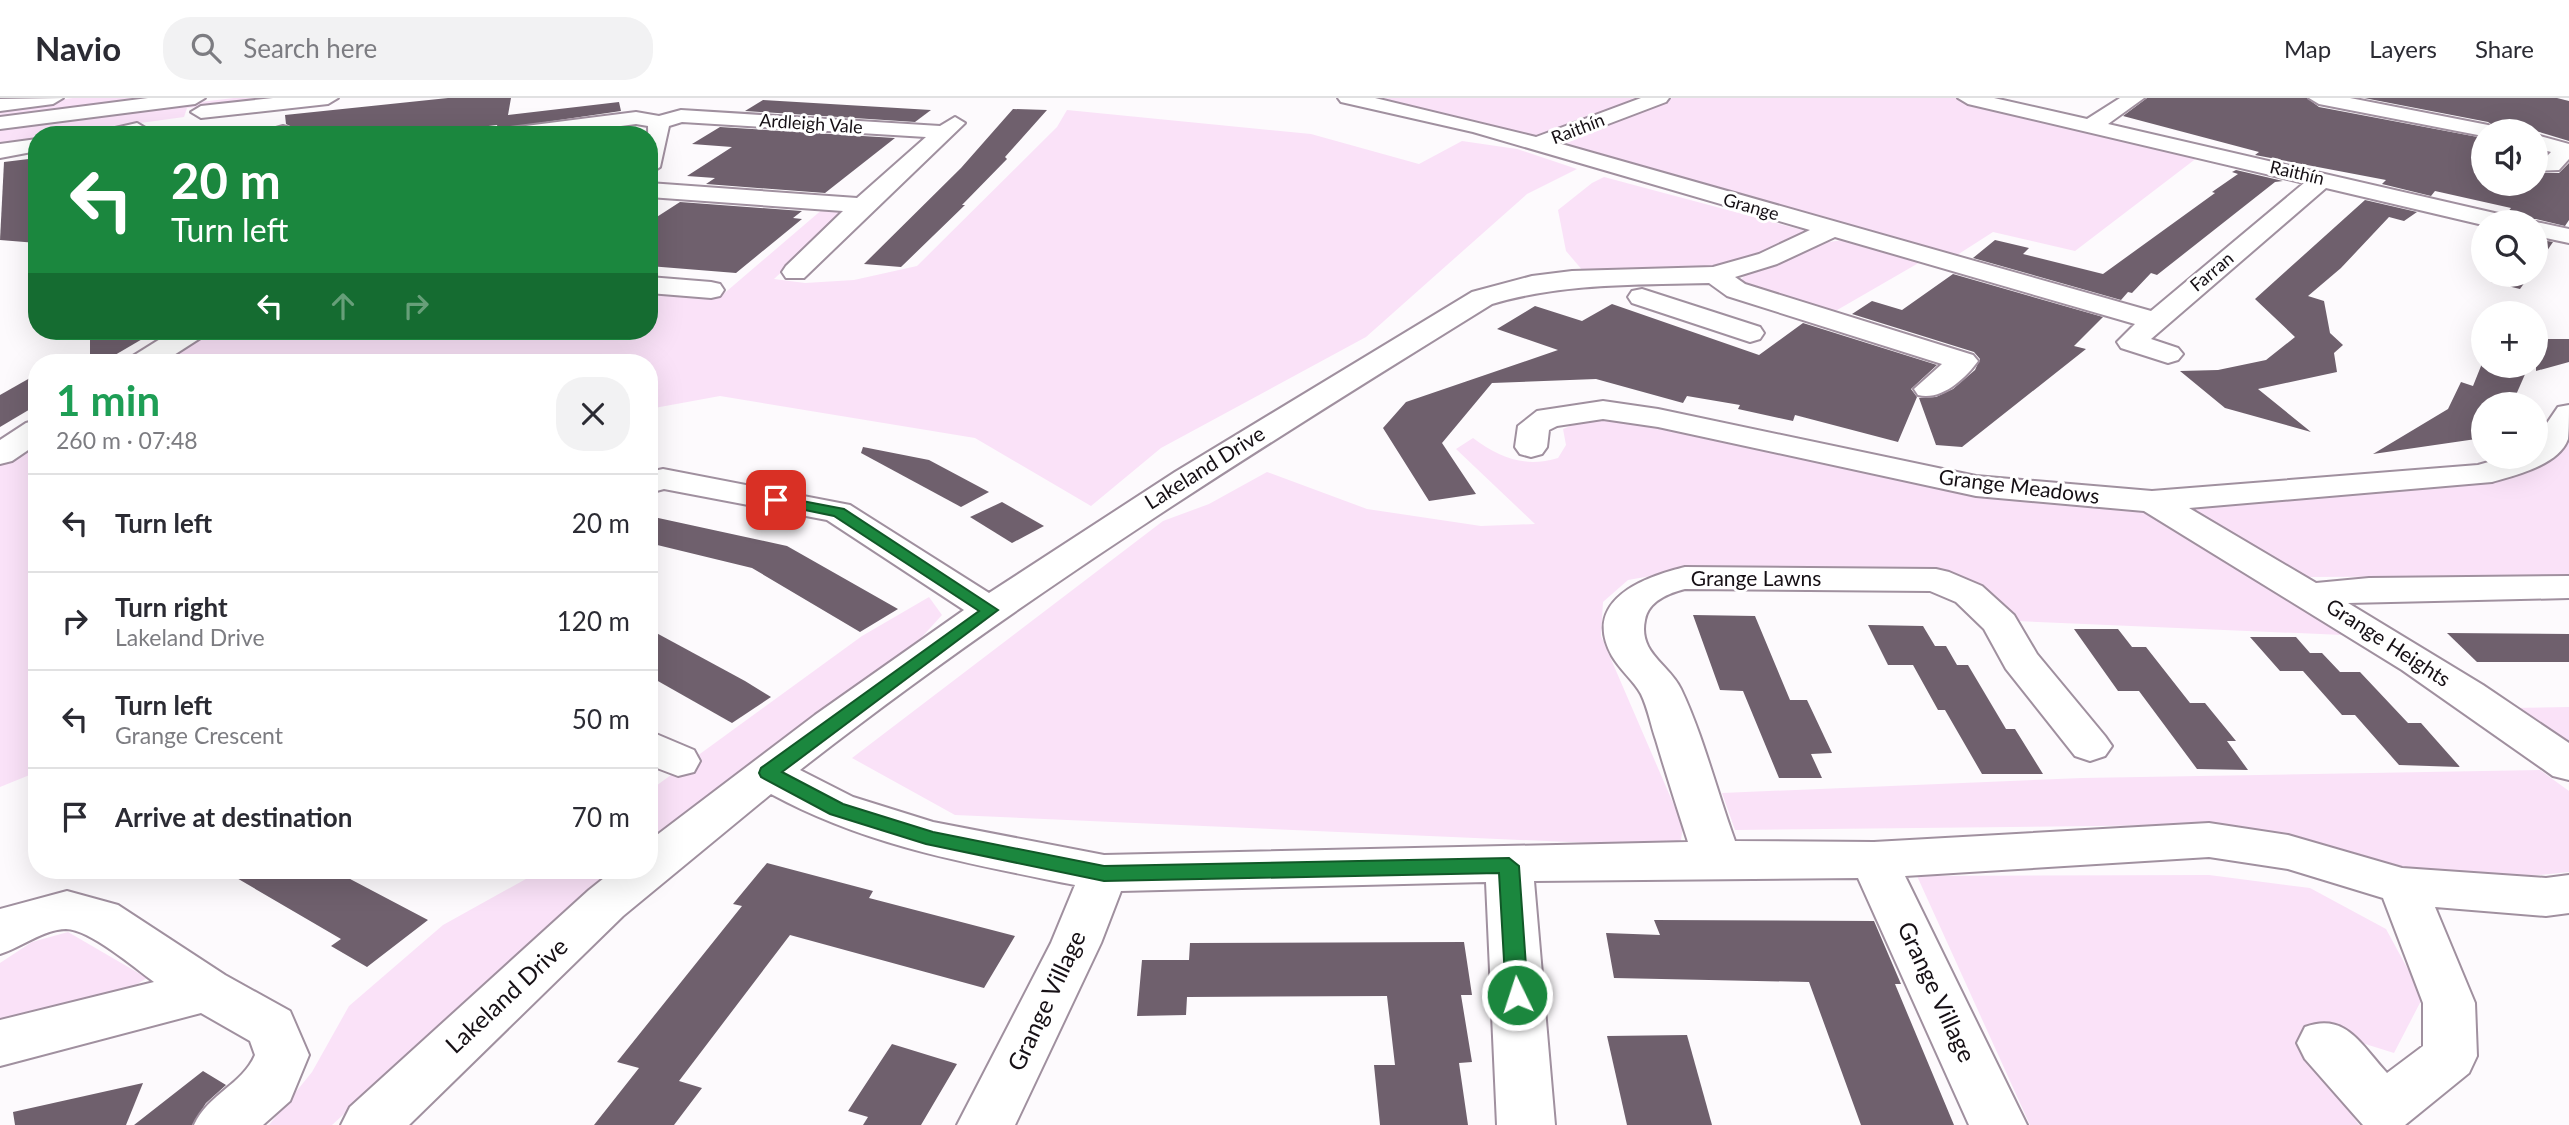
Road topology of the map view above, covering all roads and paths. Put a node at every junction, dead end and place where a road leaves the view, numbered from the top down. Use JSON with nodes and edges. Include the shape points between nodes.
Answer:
{"nodes":[{"id":1,"x":53,"y":98,"type":"edge"},
{"id":2,"x":328,"y":98,"type":"edge"},
{"id":3,"x":1348,"y":98,"type":"edge"},
{"id":4,"x":1659,"y":98,"type":"edge"},
{"id":5,"x":1968,"y":98,"type":"edge"},
{"id":6,"x":2134,"y":98,"type":"edge"},
{"id":7,"x":2319,"y":98,"type":"edge"},
{"id":8,"x":157,"y":100,"type":"edge"},
{"id":9,"x":0,"y":105,"type":"edge"},
{"id":10,"x":198,"y":105,"type":"edge"},
{"id":11,"x":2369,"y":108,"type":"junction"},
{"id":12,"x":667,"y":111,"type":"edge"},
{"id":13,"x":964,"y":117,"type":"dead end"},
{"id":14,"x":0,"y":123,"type":"edge"},
{"id":15,"x":573,"y":126,"type":"edge"},
{"id":16,"x":2091,"y":126,"type":"junction"},
{"id":17,"x":2354,"y":127,"type":"dead end"},
{"id":18,"x":2471,"y":128,"type":"edge"},
{"id":19,"x":942,"y":132,"type":"junction"},
{"id":20,"x":658,"y":139,"type":"edge"},
{"id":21,"x":1537,"y":145,"type":"junction"},
{"id":22,"x":2548,"y":145,"type":"edge"},
{"id":23,"x":28,"y":146,"type":"edge"},
{"id":24,"x":0,"y":151,"type":"edge"},
{"id":25,"x":2548,"y":165,"type":"edge"},
{"id":26,"x":2322,"y":179,"type":"junction"},
{"id":27,"x":658,"y":191,"type":"edge"},
{"id":28,"x":863,"y":205,"type":"junction"},
{"id":29,"x":2471,"y":214,"type":"edge"},
{"id":30,"x":1830,"y":230,"type":"junction"},
{"id":31,"x":2548,"y":232,"type":"edge"},
{"id":32,"x":2569,"y":236,"type":"edge"},
{"id":33,"x":795,"y":272,"type":"dead end"},
{"id":34,"x":1714,"y":275,"type":"junction"},
{"id":35,"x":658,"y":286,"type":"edge"},
{"id":36,"x":711,"y":290,"type":"dead end"},
{"id":37,"x":1642,"y":298,"type":"dead end"},
{"id":38,"x":1793,"y":306,"type":"junction"},
{"id":39,"x":2155,"y":321,"type":"junction"},
{"id":40,"x":1750,"y":332,"type":"junction"},
{"id":41,"x":178,"y":340,"type":"edge"},
{"id":42,"x":156,"y":354,"type":"edge"},
{"id":43,"x":2168,"y":354,"type":"dead end"},
{"id":44,"x":1718,"y":355,"type":"dead end"},
{"id":45,"x":1928,"y":389,"type":"dead end"},
{"id":46,"x":2569,"y":414,"type":"edge"},
{"id":47,"x":28,"y":436,"type":"edge"},
{"id":48,"x":2548,"y":445,"type":"edge"},
{"id":49,"x":1531,"y":447,"type":"dead end"},
{"id":50,"x":0,"y":454,"type":"edge"},
{"id":51,"x":2501,"y":469,"type":"edge"},
{"id":52,"x":658,"y":480,"type":"edge"},
{"id":53,"x":2152,"y":500,"type":"junction"},
{"id":54,"x":2569,"y":587,"type":"edge"},
{"id":55,"x":2314,"y":595,"type":"junction"},
{"id":56,"x":990,"y":610,"type":"junction"},
{"id":57,"x":2090,"y":746,"type":"dead end"},
{"id":58,"x":2569,"y":765,"type":"edge"},
{"id":59,"x":768,"y":773,"type":"junction"},
{"id":60,"x":1717,"y":859,"type":"junction"},
{"id":61,"x":1874,"y":860,"type":"junction"},
{"id":62,"x":658,"y":861,"type":"edge"},
{"id":63,"x":1509,"y":866,"type":"junction"},
{"id":64,"x":1104,"y":873,"type":"junction"},
{"id":65,"x":636,"y":879,"type":"edge"},
{"id":66,"x":2402,"y":886,"type":"junction"},
{"id":67,"x":2569,"y":894,"type":"edge"},
{"id":68,"x":0,"y":934,"type":"edge"},
{"id":69,"x":207,"y":990,"type":"junction"},
{"id":70,"x":0,"y":1043,"type":"edge"},
{"id":71,"x":2325,"y":1043,"type":"dead end"},
{"id":72,"x":223,"y":1125,"type":"edge"},
{"id":73,"x":370,"y":1125,"type":"edge"},
{"id":74,"x":986,"y":1125,"type":"edge"},
{"id":75,"x":1526,"y":1125,"type":"edge"},
{"id":76,"x":1998,"y":1125,"type":"edge"}],
"edges":[{"from":1,"to":9,"type":"street"},
{"from":2,"to":10,"type":"street"},
{"from":3,"to":21,"type":"street","name":"Grange"},
{"from":4,"to":21,"type":"street","name":"Raithín"},
{"from":5,"to":16,"type":"street","name":"Raithín"},
{"from":6,"to":16,"type":"street"},
{"from":7,"to":11,"type":"street"},
{"from":8,"to":10,"type":"street"},
{"from":8,"to":14,"type":"street"},
{"from":11,"to":17,"type":"street","via":[[2349,121]]},
{"from":11,"to":18,"type":"street"},
{"from":12,"to":15,"type":"street","name":"Ardleigh Vale"},
{"from":12,"to":19,"type":"street","name":"Ardleigh Vale"},
{"from":12,"to":20,"type":"street"},
{"from":13,"to":19,"type":"street"},
{"from":16,"to":26,"type":"street","name":"Raithín"},
{"from":19,"to":28,"type":"street"},
{"from":21,"to":30,"type":"street","name":"Grange"},
{"from":22,"to":25,"type":"street","via":[[2565,150]]},
{"from":23,"to":24,"type":"street"},
{"from":26,"to":29,"type":"street","name":"Raithín"},
{"from":26,"to":39,"type":"street","name":"Farran"},
{"from":27,"to":28,"type":"street"},
{"from":28,"to":33,"type":"street"},
{"from":30,"to":34,"type":"street","name":"Lakeland Drive","via":[[1768,260]]},
{"from":30,"to":39,"type":"street","name":"Grange"},
{"from":31,"to":32,"type":"street"},
{"from":34,"to":38,"type":"street","via":[[1736,290]]},
{"from":34,"to":56,"type":"street","name":"Lakeland Drive","via":[[1572,279],[1482,298],[1143,508]]},
{"from":35,"to":36,"type":"street"},
{"from":37,"to":40,"type":"street"},
{"from":38,"to":40,"type":"street"},
{"from":38,"to":45,"type":"street","via":[[1963,360]]},
{"from":39,"to":43,"type":"street","name":"Farran","via":[[2131,342]]},
{"from":40,"to":44,"type":"street"},
{"from":41,"to":42,"type":"street"},
{"from":46,"to":48,"type":"street"},
{"from":47,"to":50,"type":"street"},
{"from":49,"to":53,"type":"street","name":"Grange Meadows","via":[[1534,426],[1548,418],[1603,411],[1658,418],[1976,486]]},
{"from":51,"to":53,"type":"street","name":"Grange Meadows","via":[[2480,475]]},
{"from":52,"to":56,"type":"street","via":[[838,512]]},
{"from":53,"to":55,"type":"street"},
{"from":54,"to":55,"type":"street","name":"Grange Heights","via":[[2369,589]]},
{"from":55,"to":58,"type":"street","name":"Grange Heights","via":[[2513,723]]},
{"from":56,"to":59,"type":"street","name":"Lakeland Drive"},
{"from":57,"to":60,"type":"street","name":"Grange Lawns","via":[[2020,660],[2000,624],[1969,594],[1936,580],[1667,581],[1632,600],[1625,640],[1643,674],[1660,688]]},
{"from":59,"to":62,"type":"street","name":"Lakeland Drive"},
{"from":59,"to":64,"type":"street","via":[[837,809],[932,839]]},
{"from":60,"to":61,"type":"street"},
{"from":60,"to":63,"type":"street"},
{"from":61,"to":66,"type":"street","via":[[2210,840],[2288,852]]},
{"from":61,"to":76,"type":"street","name":"Grange Village"},
{"from":63,"to":64,"type":"street"},
{"from":63,"to":75,"type":"street"},
{"from":64,"to":74,"type":"street","name":"Grange Village","via":[[1076,943]]},
{"from":65,"to":73,"type":"street","name":"Lakeland Drive"},
{"from":66,"to":67,"type":"street","via":[[2546,897]]},
{"from":66,"to":71,"type":"street","via":[[2449,1003],[2450,1056],[2384,1108]]},
{"from":68,"to":69,"type":"street","via":[[21,921],[67,911],[100,919]]},
{"from":69,"to":70,"type":"street"},
{"from":69,"to":72,"type":"street","via":[[271,1027],[282,1055],[270,1084]]}]}
